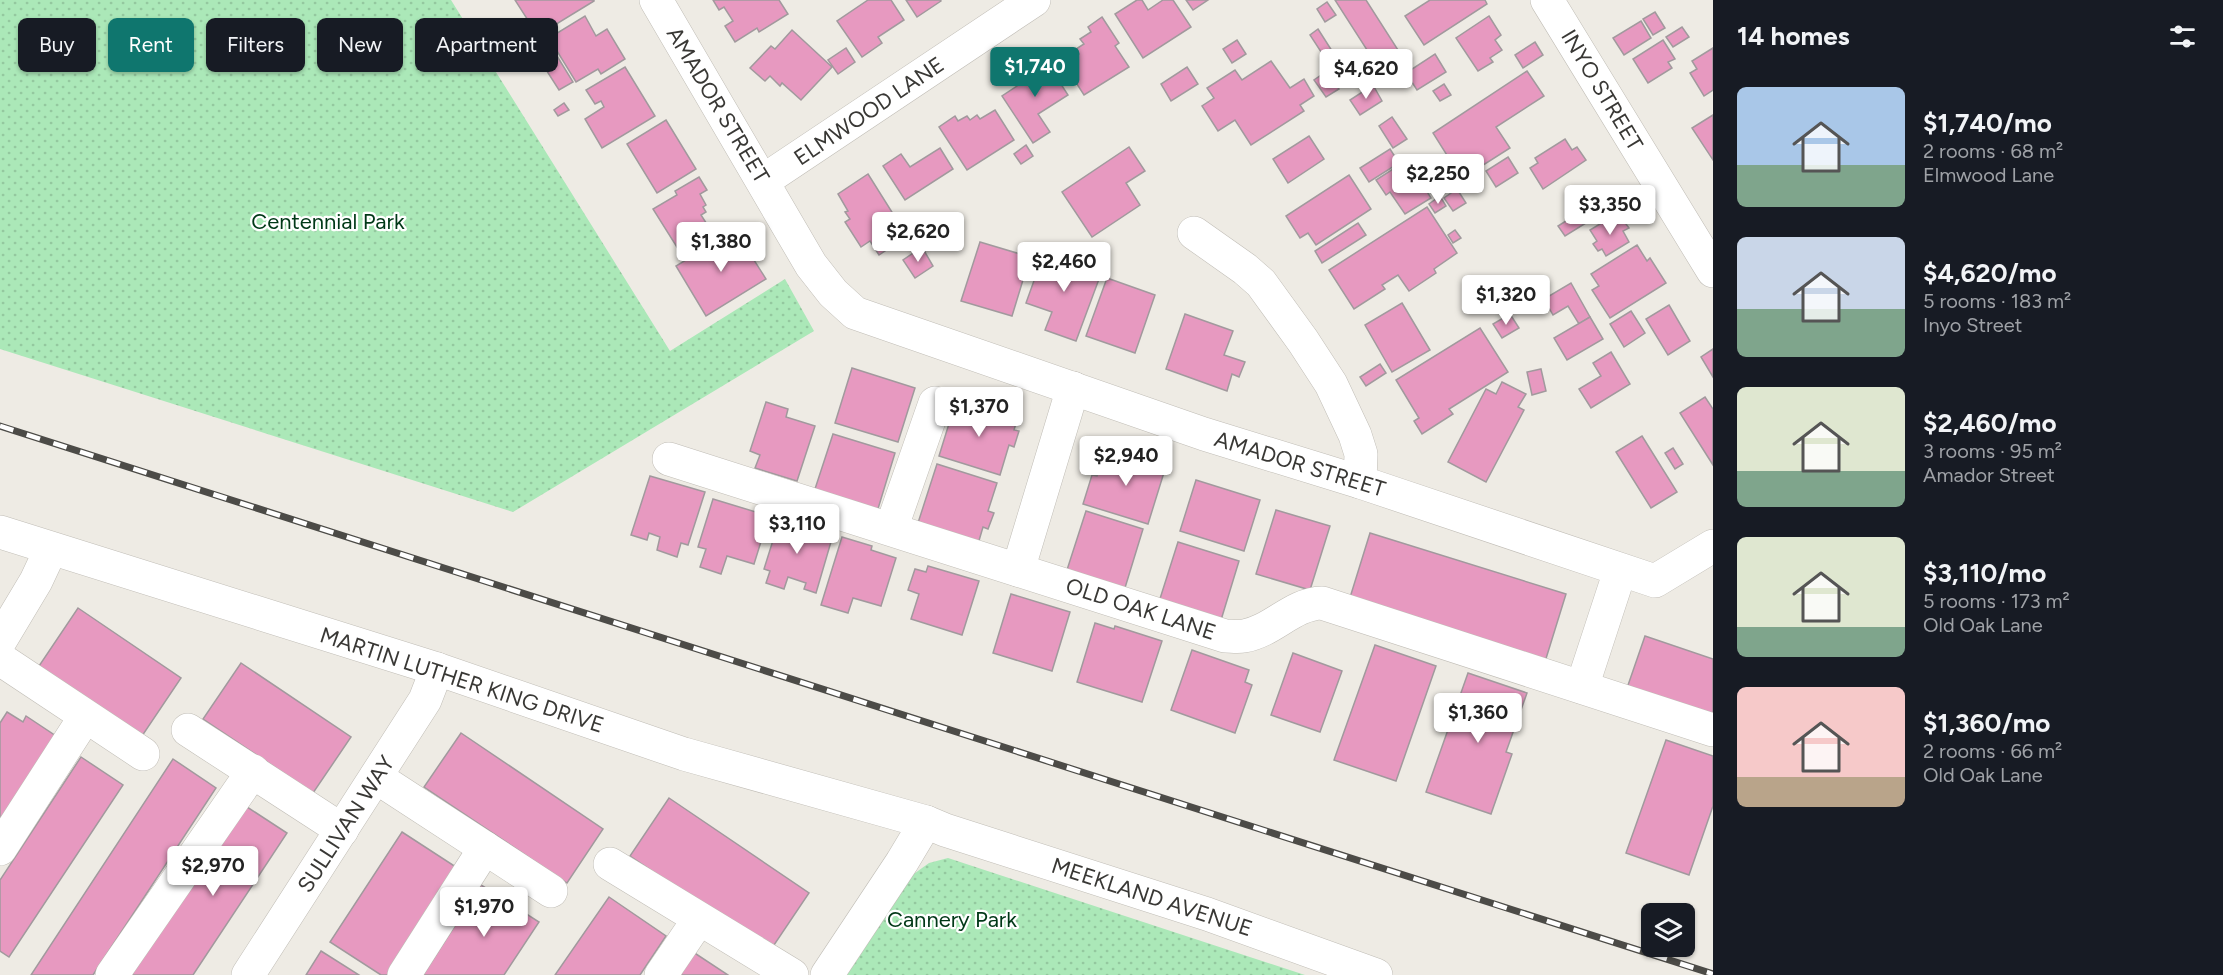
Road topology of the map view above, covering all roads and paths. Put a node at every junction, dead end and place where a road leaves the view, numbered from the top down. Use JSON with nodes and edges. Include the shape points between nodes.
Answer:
{"nodes":[{"id":1,"x":656,"y":0,"type":"edge"},
{"id":2,"x":1034,"y":0,"type":"edge"},
{"id":3,"x":1548,"y":0,"type":"edge"},
{"id":4,"x":763,"y":181,"type":"junction"},
{"id":5,"x":1194,"y":233,"type":"dead end"},
{"id":6,"x":1713,"y":271,"type":"edge"},
{"id":7,"x":1073,"y":388,"type":"junction"},
{"id":8,"x":935,"y":403,"type":"dead end"},
{"id":9,"x":669,"y":459,"type":"dead end"},
{"id":10,"x":1360,"y":482,"type":"junction"},
{"id":11,"x":891,"y":529,"type":"junction"},
{"id":12,"x":0,"y":532,"type":"edge"},
{"id":13,"x":1713,"y":546,"type":"edge"},
{"id":14,"x":51,"y":549,"type":"junction"},
{"id":15,"x":1018,"y":570,"type":"junction"},
{"id":16,"x":1620,"y":571,"type":"junction"},
{"id":17,"x":0,"y":641,"type":"edge"},
{"id":18,"x":0,"y":659,"type":"edge"},
{"id":19,"x":436,"y":669,"type":"junction"},
{"id":20,"x":1582,"y":687,"type":"junction"},
{"id":21,"x":85,"y":717,"type":"junction"},
{"id":22,"x":188,"y":730,"type":"dead end"},
{"id":23,"x":1713,"y":730,"type":"edge"},
{"id":24,"x":143,"y":754,"type":"dead end"},
{"id":25,"x":253,"y":771,"type":"junction"},
{"id":26,"x":376,"y":777,"type":"junction"},
{"id":27,"x":926,"y":822,"type":"junction"},
{"id":28,"x":342,"y":830,"type":"junction"},
{"id":29,"x":485,"y":848,"type":"junction"},
{"id":30,"x":0,"y":849,"type":"edge"},
{"id":31,"x":610,"y":864,"type":"dead end"},
{"id":32,"x":551,"y":891,"type":"dead end"},
{"id":33,"x":699,"y":919,"type":"junction"},
{"id":34,"x":112,"y":975,"type":"edge"},
{"id":35,"x":248,"y":975,"type":"edge"},
{"id":36,"x":404,"y":975,"type":"edge"},
{"id":37,"x":661,"y":975,"type":"edge"},
{"id":38,"x":792,"y":975,"type":"edge"},
{"id":39,"x":827,"y":975,"type":"edge"},
{"id":40,"x":1376,"y":975,"type":"edge"}],
"edges":[{"from":1,"to":4,"type":"street","name":"AMADOR STREET"},
{"from":2,"to":4,"type":"street","name":"ELMWOOD LANE"},
{"from":3,"to":6,"type":"street","name":"INYO STREET"},
{"from":4,"to":7,"type":"street","name":"AMADOR STREET","via":[[812,265],[833,293],[855,313]]},
{"from":5,"to":10,"type":"street","via":[[1260,283],[1303,341],[1331,384],[1355,435],[1361,454]]},
{"from":7,"to":10,"type":"street","name":"AMADOR STREET"},
{"from":7,"to":15,"type":"street"},
{"from":8,"to":11,"type":"street"},
{"from":9,"to":11,"type":"street","name":"OLD OAK LANE"},
{"from":10,"to":16,"type":"street","name":"AMADOR STREET"},
{"from":11,"to":15,"type":"street","name":"OLD OAK LANE"},
{"from":12,"to":14,"type":"street","name":"MARTIN LUTHER KING DRIVE"},
{"from":13,"to":16,"type":"street","name":"AMADOR STREET","via":[[1655,581]]},
{"from":14,"to":17,"type":"street"},
{"from":14,"to":19,"type":"street","name":"MARTIN LUTHER KING DRIVE"},
{"from":15,"to":20,"type":"street","name":"OLD OAK LANE","via":[[1225,636],[1245,636],[1299,608],[1322,603]]},
{"from":16,"to":20,"type":"street"},
{"from":18,"to":21,"type":"street"},
{"from":19,"to":26,"type":"street","name":"SULLIVAN WAY","via":[[425,700]]},
{"from":19,"to":27,"type":"street","name":"MARTIN LUTHER KING DRIVE","via":[[684,753]]},
{"from":20,"to":23,"type":"street","name":"OLD OAK LANE"},
{"from":21,"to":24,"type":"street"},
{"from":21,"to":30,"type":"street"},
{"from":22,"to":25,"type":"street"},
{"from":25,"to":28,"type":"street"},
{"from":25,"to":34,"type":"street"},
{"from":26,"to":28,"type":"street","name":"SULLIVAN WAY"},
{"from":26,"to":29,"type":"street"},
{"from":27,"to":39,"type":"street"},
{"from":27,"to":40,"type":"street","name":"MEEKLAND AVENUE","via":[[1207,914]]},
{"from":28,"to":35,"type":"street","name":"SULLIVAN WAY"},
{"from":29,"to":32,"type":"street"},
{"from":29,"to":36,"type":"street"},
{"from":31,"to":33,"type":"street"},
{"from":33,"to":37,"type":"street"},
{"from":33,"to":38,"type":"street"}]}
